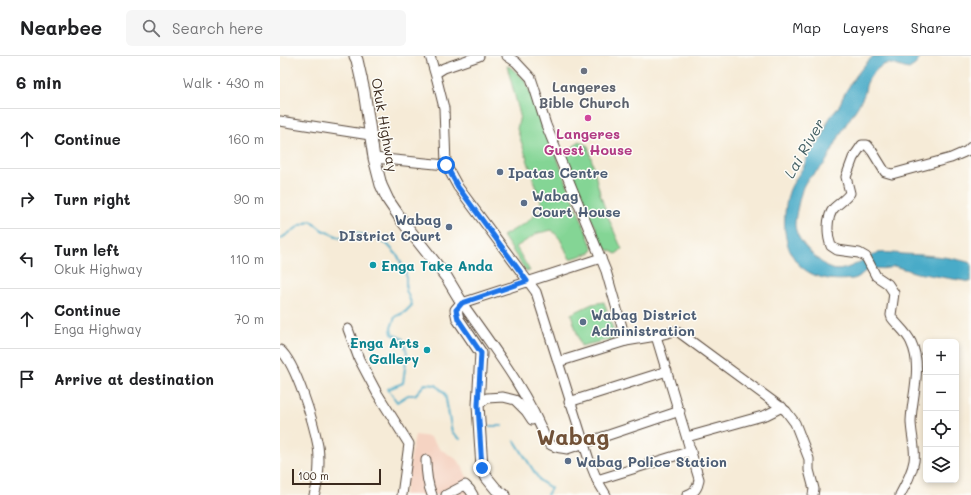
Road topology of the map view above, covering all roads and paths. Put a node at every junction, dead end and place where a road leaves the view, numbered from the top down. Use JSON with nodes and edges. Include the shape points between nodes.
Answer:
{"nodes":[{"id":1,"x":355,"y":56,"type":"edge"},
{"id":2,"x":430,"y":56,"type":"edge"},
{"id":3,"x":479,"y":56,"type":"edge"},
{"id":4,"x":507,"y":56,"type":"edge"},
{"id":5,"x":436,"y":73,"type":"junction"},
{"id":6,"x":280,"y":121,"type":"edge"},
{"id":7,"x":370,"y":135,"type":"junction"},
{"id":8,"x":971,"y":147,"type":"edge"},
{"id":9,"x":374,"y":158,"type":"junction"},
{"id":10,"x":446,"y":165,"type":"junction"},
{"id":11,"x":602,"y":258,"type":"junction"},
{"id":12,"x":527,"y":281,"type":"junction"},
{"id":13,"x":462,"y":303,"type":"junction"},
{"id":14,"x":348,"y":329,"type":"dead end"},
{"id":15,"x":656,"y":336,"type":"junction"},
{"id":16,"x":626,"y":341,"type":"junction"},
{"id":17,"x":280,"y":350,"type":"edge"},
{"id":18,"x":558,"y":362,"type":"junction"},
{"id":19,"x":667,"y":371,"type":"junction"},
{"id":20,"x":570,"y":402,"type":"junction"},
{"id":21,"x":478,"y":405,"type":"junction"},
{"id":22,"x":782,"y":407,"type":"junction"},
{"id":23,"x":680,"y":411,"type":"junction"},
{"id":24,"x":687,"y":437,"type":"junction"},
{"id":25,"x":547,"y":442,"type":"junction"},
{"id":26,"x":584,"y":442,"type":"junction"},
{"id":27,"x":691,"y":451,"type":"junction"},
{"id":28,"x":426,"y":460,"type":"dead end"},
{"id":29,"x":597,"y":480,"type":"junction"},
{"id":30,"x":314,"y":495,"type":"edge"},
{"id":31,"x":402,"y":495,"type":"edge"},
{"id":32,"x":432,"y":495,"type":"edge"},
{"id":33,"x":446,"y":495,"type":"edge"},
{"id":34,"x":473,"y":495,"type":"edge"},
{"id":35,"x":504,"y":495,"type":"edge"},
{"id":36,"x":606,"y":495,"type":"edge"},
{"id":37,"x":687,"y":495,"type":"edge"},
{"id":38,"x":813,"y":495,"type":"edge"},
{"id":39,"x":900,"y":495,"type":"edge"}],
"edges":[{"from":1,"to":7,"type":"main road","name":"Okuk Highway","via":[[364,91]]},
{"from":2,"to":5,"type":"street"},
{"from":3,"to":5,"type":"street"},
{"from":4,"to":11,"type":"street","via":[[531,78],[546,125]]},
{"from":5,"to":10,"type":"street","via":[[444,108]]},
{"from":6,"to":7,"type":"street"},
{"from":7,"to":9,"type":"main road","name":"Okuk Highway"},
{"from":8,"to":39,"type":"street","via":[[951,158],[892,174],[885,172],[867,145],[862,145],[853,158],[846,177],[850,193],[833,209],[829,217],[830,243],[834,249],[859,253],[866,257],[876,276],[888,284],[894,293],[892,318],[911,342],[917,372],[911,422],[914,460],[909,478]]},
{"from":9,"to":10,"type":"street"},
{"from":9,"to":13,"type":"main road","name":"Okuk Highway","via":[[388,200],[447,278]]},
{"from":10,"to":12,"type":"street","via":[[458,187]]},
{"from":11,"to":12,"type":"street"},
{"from":11,"to":16,"type":"street"},
{"from":12,"to":13,"type":"street"},
{"from":12,"to":18,"type":"street","via":[[536,292]]},
{"from":13,"to":21,"type":"main road","via":[[456,310],[458,319],[481,353]]},
{"from":13,"to":25,"type":"street","via":[[522,392],[539,421]]},
{"from":14,"to":31,"type":"street","via":[[377,393],[409,444]]},
{"from":15,"to":16,"type":"street"},
{"from":15,"to":19,"type":"street"},
{"from":15,"to":22,"type":"street","via":[[675,331],[680,333]]},
{"from":16,"to":18,"type":"street"},
{"from":17,"to":30,"type":"street","via":[[287,357],[305,399],[318,448],[317,488]]},
{"from":18,"to":20,"type":"street"},
{"from":19,"to":20,"type":"street"},
{"from":19,"to":23,"type":"street"},
{"from":20,"to":26,"type":"street"},
{"from":21,"to":25,"type":"street","via":[[487,398],[503,396],[515,400],[526,411]]},
{"from":21,"to":35,"type":"main road","via":[[482,468],[491,483]]},
{"from":22,"to":24,"type":"street","via":[[766,416]]},
{"from":22,"to":38,"type":"street","via":[[795,423],[809,459]]},
{"from":23,"to":24,"type":"street"},
{"from":23,"to":26,"type":"street"},
{"from":24,"to":27,"type":"street"},
{"from":25,"to":26,"type":"street","via":[[556,448],[567,449]]},
{"from":26,"to":29,"type":"street"},
{"from":27,"to":29,"type":"street"},
{"from":27,"to":37,"type":"street","via":[[699,479],[698,487]]},
{"from":28,"to":32,"type":"street","via":[[428,485]]},
{"from":29,"to":36,"type":"street"},
{"from":33,"to":34,"type":"street","via":[[465,485]]}]}
